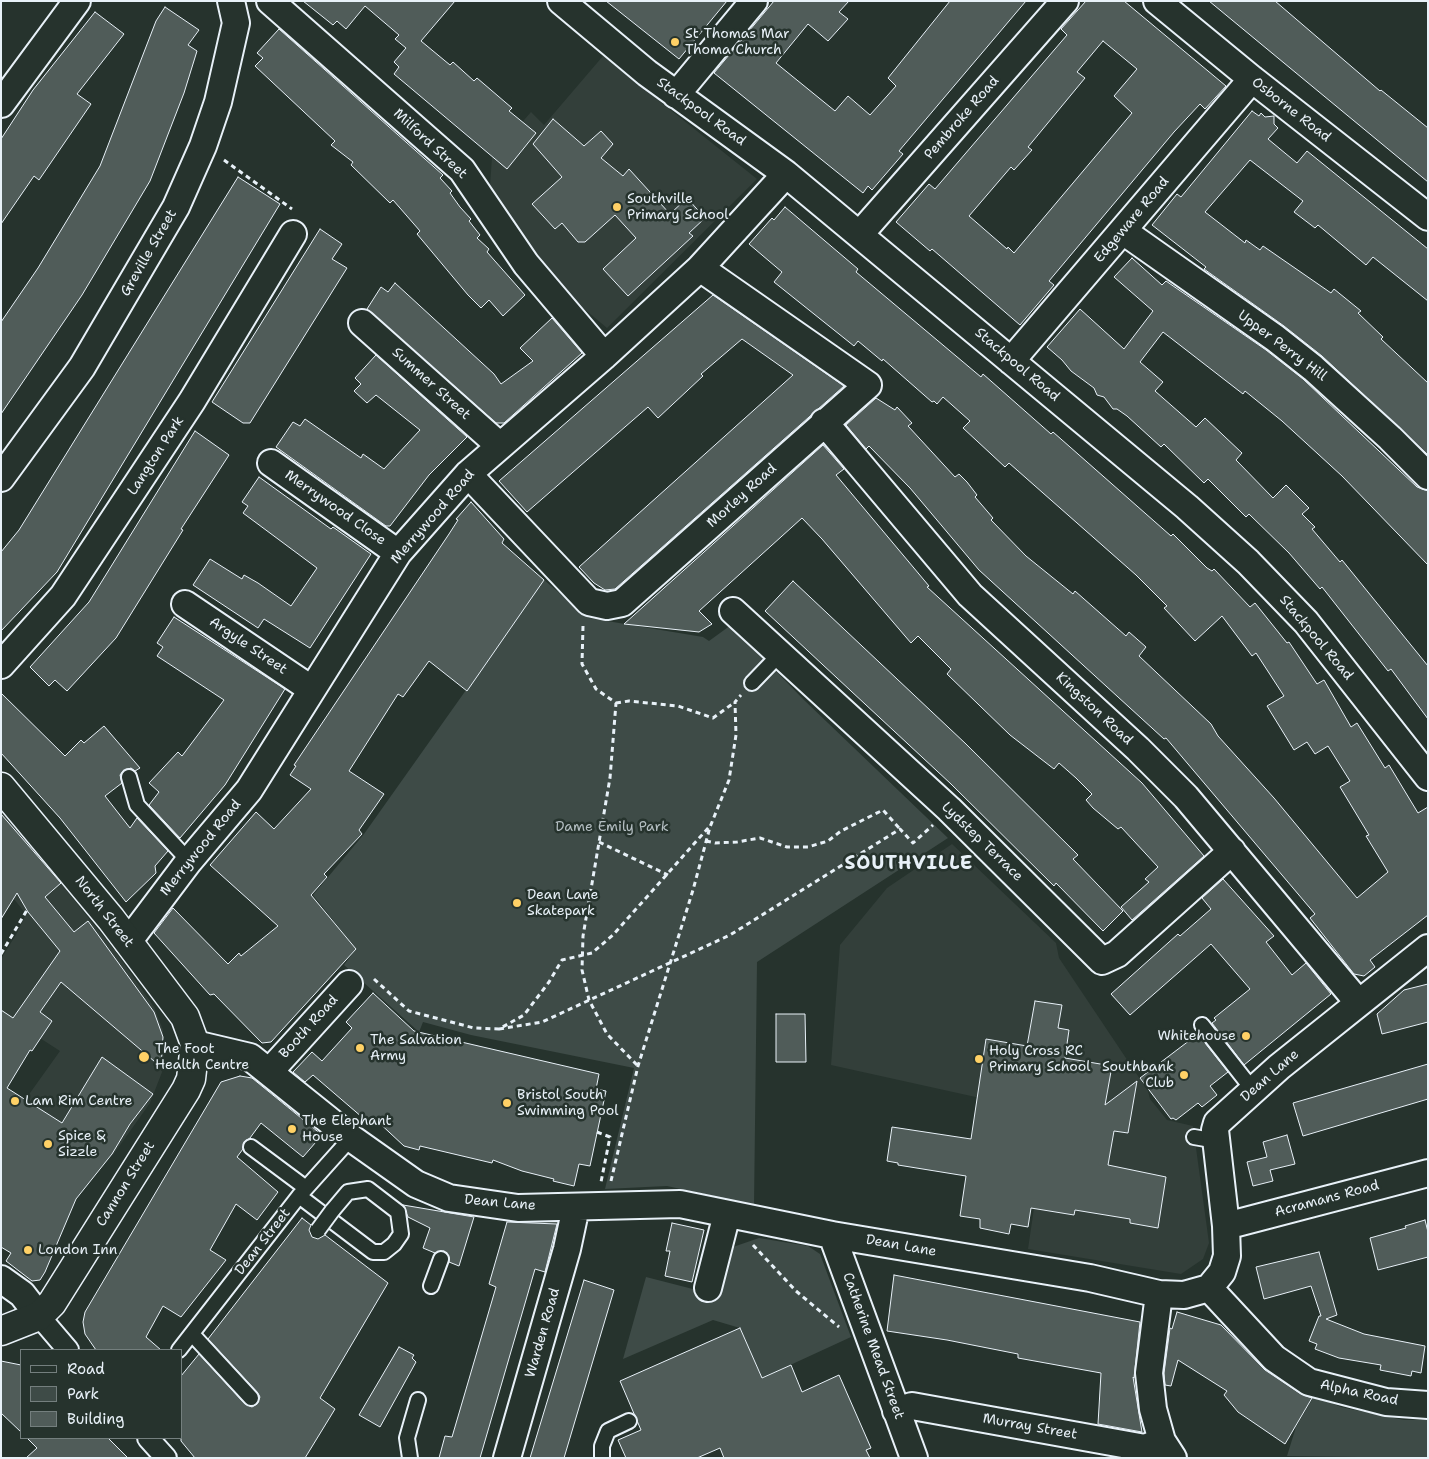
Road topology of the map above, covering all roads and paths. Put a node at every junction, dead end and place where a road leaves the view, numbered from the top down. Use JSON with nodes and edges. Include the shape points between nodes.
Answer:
{"nodes":[{"id":1,"x":78,"y":1,"type":"edge"},
{"id":2,"x":231,"y":1,"type":"edge"},
{"id":3,"x":270,"y":1,"type":"edge"},
{"id":4,"x":561,"y":1,"type":"edge"},
{"id":5,"x":754,"y":1,"type":"edge"},
{"id":6,"x":1065,"y":1,"type":"edge"},
{"id":7,"x":1157,"y":1,"type":"edge"},
{"id":8,"x":1252,"y":79,"type":"junction"},
{"id":9,"x":676,"y":94,"type":"junction"},
{"id":10,"x":1,"y":104,"type":"edge"},
{"id":11,"x":203,"y":146,"type":"junction"},
{"id":12,"x":786,"y":174,"type":"junction"},
{"id":13,"x":1428,"y":217,"type":"edge"},
{"id":14,"x":1123,"y":232,"type":"junction"},
{"id":15,"x":293,"y":234,"type":"joint"},
{"id":16,"x":860,"y":234,"type":"junction"},
{"id":17,"x":700,"y":268,"type":"junction"},
{"id":18,"x":362,"y":323,"type":"dead end"},
{"id":19,"x":604,"y":356,"type":"junction"},
{"id":20,"x":1011,"y":361,"type":"junction"},
{"id":21,"x":824,"y":422,"type":"junction"},
{"id":22,"x":500,"y":446,"type":"junction"},
{"id":23,"x":271,"y":463,"type":"dead end"},
{"id":24,"x":468,"y":474,"type":"junction"},
{"id":25,"x":1428,"y":476,"type":"edge"},
{"id":26,"x":1,"y":478,"type":"edge"},
{"id":27,"x":398,"y":553,"type":"junction"},
{"id":28,"x":589,"y":602,"type":"junction"},
{"id":29,"x":185,"y":604,"type":"dead end"},
{"id":30,"x":733,"y":611,"type":"dead end"},
{"id":31,"x":779,"y":654,"type":"junction"},
{"id":32,"x":1,"y":665,"type":"edge"},
{"id":33,"x":752,"y":683,"type":"joint"},
{"id":34,"x":311,"y":689,"type":"junction"},
{"id":35,"x":735,"y":702,"type":"junction"},
{"id":36,"x":616,"y":703,"type":"junction"},
{"id":37,"x":1428,"y":776,"type":"edge"},
{"id":38,"x":129,"y":777,"type":"dead end"},
{"id":39,"x":1,"y":787,"type":"edge"},
{"id":40,"x":950,"y":809,"type":"junction"},
{"id":41,"x":710,"y":827,"type":"junction"},
{"id":42,"x":900,"y":829,"type":"junction"},
{"id":43,"x":706,"y":841,"type":"junction"},
{"id":44,"x":599,"y":842,"type":"junction"},
{"id":45,"x":1232,"y":851,"type":"junction"},
{"id":46,"x":189,"y":861,"type":"junction"},
{"id":47,"x":669,"y":875,"type":"junction"},
{"id":48,"x":27,"y":910,"type":"dead end"},
{"id":49,"x":128,"y":942,"type":"junction"},
{"id":50,"x":1428,"y":948,"type":"edge"},
{"id":51,"x":1,"y":954,"type":"edge"},
{"id":52,"x":581,"y":955,"type":"junction"},
{"id":53,"x":669,"y":963,"type":"junction"},
{"id":54,"x":349,"y":984,"type":"joint"},
{"id":55,"x":588,"y":1000,"type":"junction"},
{"id":56,"x":1358,"y":1002,"type":"junction"},
{"id":57,"x":1202,"y":1025,"type":"dead end"},
{"id":58,"x":499,"y":1029,"type":"junction"},
{"id":59,"x":195,"y":1044,"type":"junction"},
{"id":60,"x":638,"y":1066,"type":"junction"},
{"id":61,"x":270,"y":1071,"type":"junction"},
{"id":62,"x":1253,"y":1090,"type":"junction"},
{"id":63,"x":597,"y":1132,"type":"dead end"},
{"id":64,"x":351,"y":1138,"type":"junction"},
{"id":65,"x":252,"y":1147,"type":"dead end"},
{"id":66,"x":1428,"y":1173,"type":"edge"},
{"id":67,"x":302,"y":1192,"type":"junction"},
{"id":68,"x":612,"y":1198,"type":"junction"},
{"id":69,"x":576,"y":1206,"type":"junction"},
{"id":70,"x":727,"y":1214,"type":"junction"},
{"id":71,"x":1226,"y":1226,"type":"junction"},
{"id":72,"x":318,"y":1230,"type":"dead end"},
{"id":73,"x":832,"y":1235,"type":"junction"},
{"id":74,"x":750,"y":1241,"type":"dead end"},
{"id":75,"x":441,"y":1259,"type":"dead end"},
{"id":76,"x":1,"y":1279,"type":"edge"},
{"id":77,"x":431,"y":1286,"type":"dead end"},
{"id":78,"x":708,"y":1288,"type":"dead end"},
{"id":79,"x":1209,"y":1288,"type":"junction"},
{"id":80,"x":1159,"y":1294,"type":"junction"},
{"id":81,"x":39,"y":1316,"type":"junction"},
{"id":82,"x":1,"y":1331,"type":"edge"},
{"id":83,"x":844,"y":1331,"type":"dead end"},
{"id":84,"x":192,"y":1334,"type":"junction"},
{"id":85,"x":67,"y":1349,"type":"edge"},
{"id":86,"x":180,"y":1349,"type":"edge"},
{"id":87,"x":251,"y":1398,"type":"dead end"},
{"id":88,"x":418,"y":1400,"type":"dead end"},
{"id":89,"x":1428,"y":1405,"type":"edge"},
{"id":90,"x":896,"y":1412,"type":"junction"},
{"id":91,"x":629,"y":1421,"type":"dead end"},
{"id":92,"x":149,"y":1439,"type":"edge"},
{"id":93,"x":1168,"y":1450,"type":"edge"},
{"id":94,"x":166,"y":1458,"type":"edge"},
{"id":95,"x":410,"y":1458,"type":"edge"},
{"id":96,"x":507,"y":1458,"type":"edge"},
{"id":97,"x":602,"y":1458,"type":"edge"},
{"id":98,"x":914,"y":1458,"type":"edge"}],
"edges":[{"from":1,"to":10,"type":"street"},
{"from":2,"to":11,"type":"street","name":"Greville Street","via":[[236,23],[218,102]]},
{"from":3,"to":19,"type":"street","name":"Milford Street","via":[[462,170],[526,264]]},
{"from":4,"to":9,"type":"street","name":"Stackpool Road"},
{"from":5,"to":9,"type":"street"},
{"from":6,"to":16,"type":"street","name":"Pembroke Road"},
{"from":7,"to":8,"type":"street","name":"Osborne Road"},
{"from":8,"to":13,"type":"street","name":"Osborne Road"},
{"from":8,"to":14,"type":"street","name":"Edgeware Road"},
{"from":9,"to":12,"type":"street","name":"Stackpool Road"},
{"from":11,"to":15,"type":"path","via":[[294,210]]},
{"from":11,"to":26,"type":"street","name":"Greville Street","via":[[176,207],[82,367]]},
{"from":12,"to":16,"type":"street","name":"Stackpool Road"},
{"from":12,"to":17,"type":"street","name":"Merrywood Road"},
{"from":14,"to":20,"type":"street","name":"Edgeware Road"},
{"from":14,"to":25,"type":"street","name":"Upper Perry Hill","via":[[1313,368]]},
{"from":15,"to":32,"type":"street","name":"Langton Park","via":[[192,401],[63,596]]},
{"from":16,"to":20,"type":"street","name":"Stackpool Road"},
{"from":17,"to":19,"type":"street","name":"Merrywood Road"},
{"from":17,"to":21,"type":"street","name":"Morley Road","via":[[868,385]]},
{"from":18,"to":22,"type":"street","name":"Summer Street"},
{"from":19,"to":22,"type":"street","name":"Merrywood Road"},
{"from":20,"to":37,"type":"street","name":"Stackpool Road","via":[[1248,562],[1306,622]]},
{"from":21,"to":28,"type":"street","name":"Morley Road","via":[[622,603],[607,606]]},
{"from":21,"to":45,"type":"street","name":"Kingston Road","via":[[970,595],[1138,749],[1186,797]]},
{"from":22,"to":24,"type":"street","name":"Merrywood Road"},
{"from":23,"to":27,"type":"street","name":"Merrywood Close"},
{"from":24,"to":27,"type":"street","name":"Merrywood Road"},
{"from":24,"to":28,"type":"street"},
{"from":27,"to":34,"type":"street","name":"Merrywood Road"},
{"from":28,"to":36,"type":"path","via":[[584,614],[582,664],[596,689]]},
{"from":29,"to":34,"type":"street","name":"Argyle Street"},
{"from":30,"to":31,"type":"street","name":"Lydstep Terrace"},
{"from":31,"to":33,"type":"lane"},
{"from":31,"to":40,"type":"street","name":"Lydstep Terrace"},
{"from":33,"to":35,"type":"path"},
{"from":34,"to":46,"type":"street","name":"Merrywood Road","via":[[249,790]]},
{"from":35,"to":36,"type":"path","via":[[713,718],[678,706],[629,701]]},
{"from":35,"to":41,"type":"path","via":[[736,736],[729,780]]},
{"from":36,"to":44,"type":"path","via":[[610,778]]},
{"from":38,"to":46,"type":"lane","via":[[137,805]]},
{"from":39,"to":49,"type":"main road","name":"North Street"},
{"from":40,"to":42,"type":"path","via":[[913,844]]},
{"from":40,"to":45,"type":"street","name":"Lydstep Terrace","via":[[1102,961],[1117,954]]},
{"from":41,"to":43,"type":"path"},
{"from":41,"to":47,"type":"path"},
{"from":42,"to":43,"type":"path","via":[[883,810],[828,841],[808,847],[787,847],[760,838],[737,842]]},
{"from":42,"to":53,"type":"path","via":[[730,935]]},
{"from":43,"to":53,"type":"path"},
{"from":44,"to":47,"type":"path"},
{"from":44,"to":52,"type":"path"},
{"from":45,"to":56,"type":"street","name":"Kingston Road"},
{"from":46,"to":49,"type":"street","name":"Merrywood Road"},
{"from":47,"to":52,"type":"path","via":[[613,935],[592,953]]},
{"from":48,"to":51,"type":"path"},
{"from":49,"to":59,"type":"main road","name":"North Street","via":[[185,1017]]},
{"from":50,"to":56,"type":"street","name":"Dean Lane"},
{"from":52,"to":55,"type":"path"},
{"from":52,"to":58,"type":"path","via":[[562,960],[524,1015]]},
{"from":53,"to":55,"type":"path"},
{"from":53,"to":60,"type":"path"},
{"from":54,"to":58,"type":"path","via":[[362,969],[409,1011],[474,1028]]},
{"from":54,"to":61,"type":"street","name":"Booth Road"},
{"from":55,"to":58,"type":"path","via":[[542,1022]]},
{"from":55,"to":60,"type":"path","via":[[607,1034]]},
{"from":56,"to":62,"type":"street","name":"Dean Lane"},
{"from":57,"to":62,"type":"lane"},
{"from":59,"to":61,"type":"street","name":"Dean Lane","via":[[250,1057]]},
{"from":59,"to":81,"type":"main road","name":"Cannon Street","via":[[191,1079],[186,1090],[52,1303]]},
{"from":60,"to":68,"type":"path","via":[[610,1189]]},
{"from":61,"to":64,"type":"street","name":"Dean Lane"},
{"from":62,"to":71,"type":"street","name":"Dean Lane","via":[[1217,1123],[1206,1139]]},
{"from":63,"to":68,"type":"path","via":[[610,1137],[599,1190]]},
{"from":64,"to":67,"type":"lane","name":"Dean Street"},
{"from":64,"to":69,"type":"street","name":"Dean Lane","via":[[416,1184],[459,1207]]},
{"from":65,"to":67,"type":"lane"},
{"from":66,"to":71,"type":"street","name":"Acramans Road"},
{"from":67,"to":72,"type":"lane","bridge":true,"via":[[373,1252],[384,1252],[401,1234],[398,1212],[368,1189],[348,1192],[332,1211]]},
{"from":67,"to":84,"type":"lane","name":"Dean Street"},
{"from":68,"to":69,"type":"street","name":"Dean Lane"},
{"from":68,"to":70,"type":"street","name":"Dean Lane","via":[[680,1204]]},
{"from":69,"to":96,"type":"street","name":"Warden Road","via":[[567,1249]]},
{"from":70,"to":73,"type":"street","name":"Dean Lane"},
{"from":70,"to":78,"type":"street"},
{"from":71,"to":79,"type":"street","name":"Dean Lane","via":[[1227,1256],[1222,1272]]},
{"from":73,"to":80,"type":"street","name":"Dean Lane","via":[[1090,1278]]},
{"from":73,"to":90,"type":"street","name":"Catherine Mead Street"},
{"from":74,"to":83,"type":"path","via":[[796,1291]]},
{"from":75,"to":77,"type":"lane"},
{"from":76,"to":81,"type":"street","via":[[22,1294]]},
{"from":79,"to":80,"type":"street","name":"Dean Lane","via":[[1184,1295]]},
{"from":79,"to":89,"type":"street","name":"Alpha Road","via":[[1274,1358],[1309,1382],[1386,1402]]},
{"from":80,"to":93,"type":"street","via":[[1149,1373],[1153,1409]]},
{"from":81,"to":82,"type":"main road"},
{"from":81,"to":85,"type":"street"},
{"from":84,"to":86,"type":"lane","name":"Dean Street"},
{"from":84,"to":87,"type":"lane"},
{"from":88,"to":95,"type":"lane","via":[[407,1438]]},
{"from":90,"to":93,"type":"street","name":"Murray Street","via":[[912,1406]]},
{"from":90,"to":98,"type":"street","name":"Catherine Mead Street"},
{"from":91,"to":97,"type":"lane","via":[[608,1431],[602,1446]]},
{"from":92,"to":94,"type":"street"}]}
